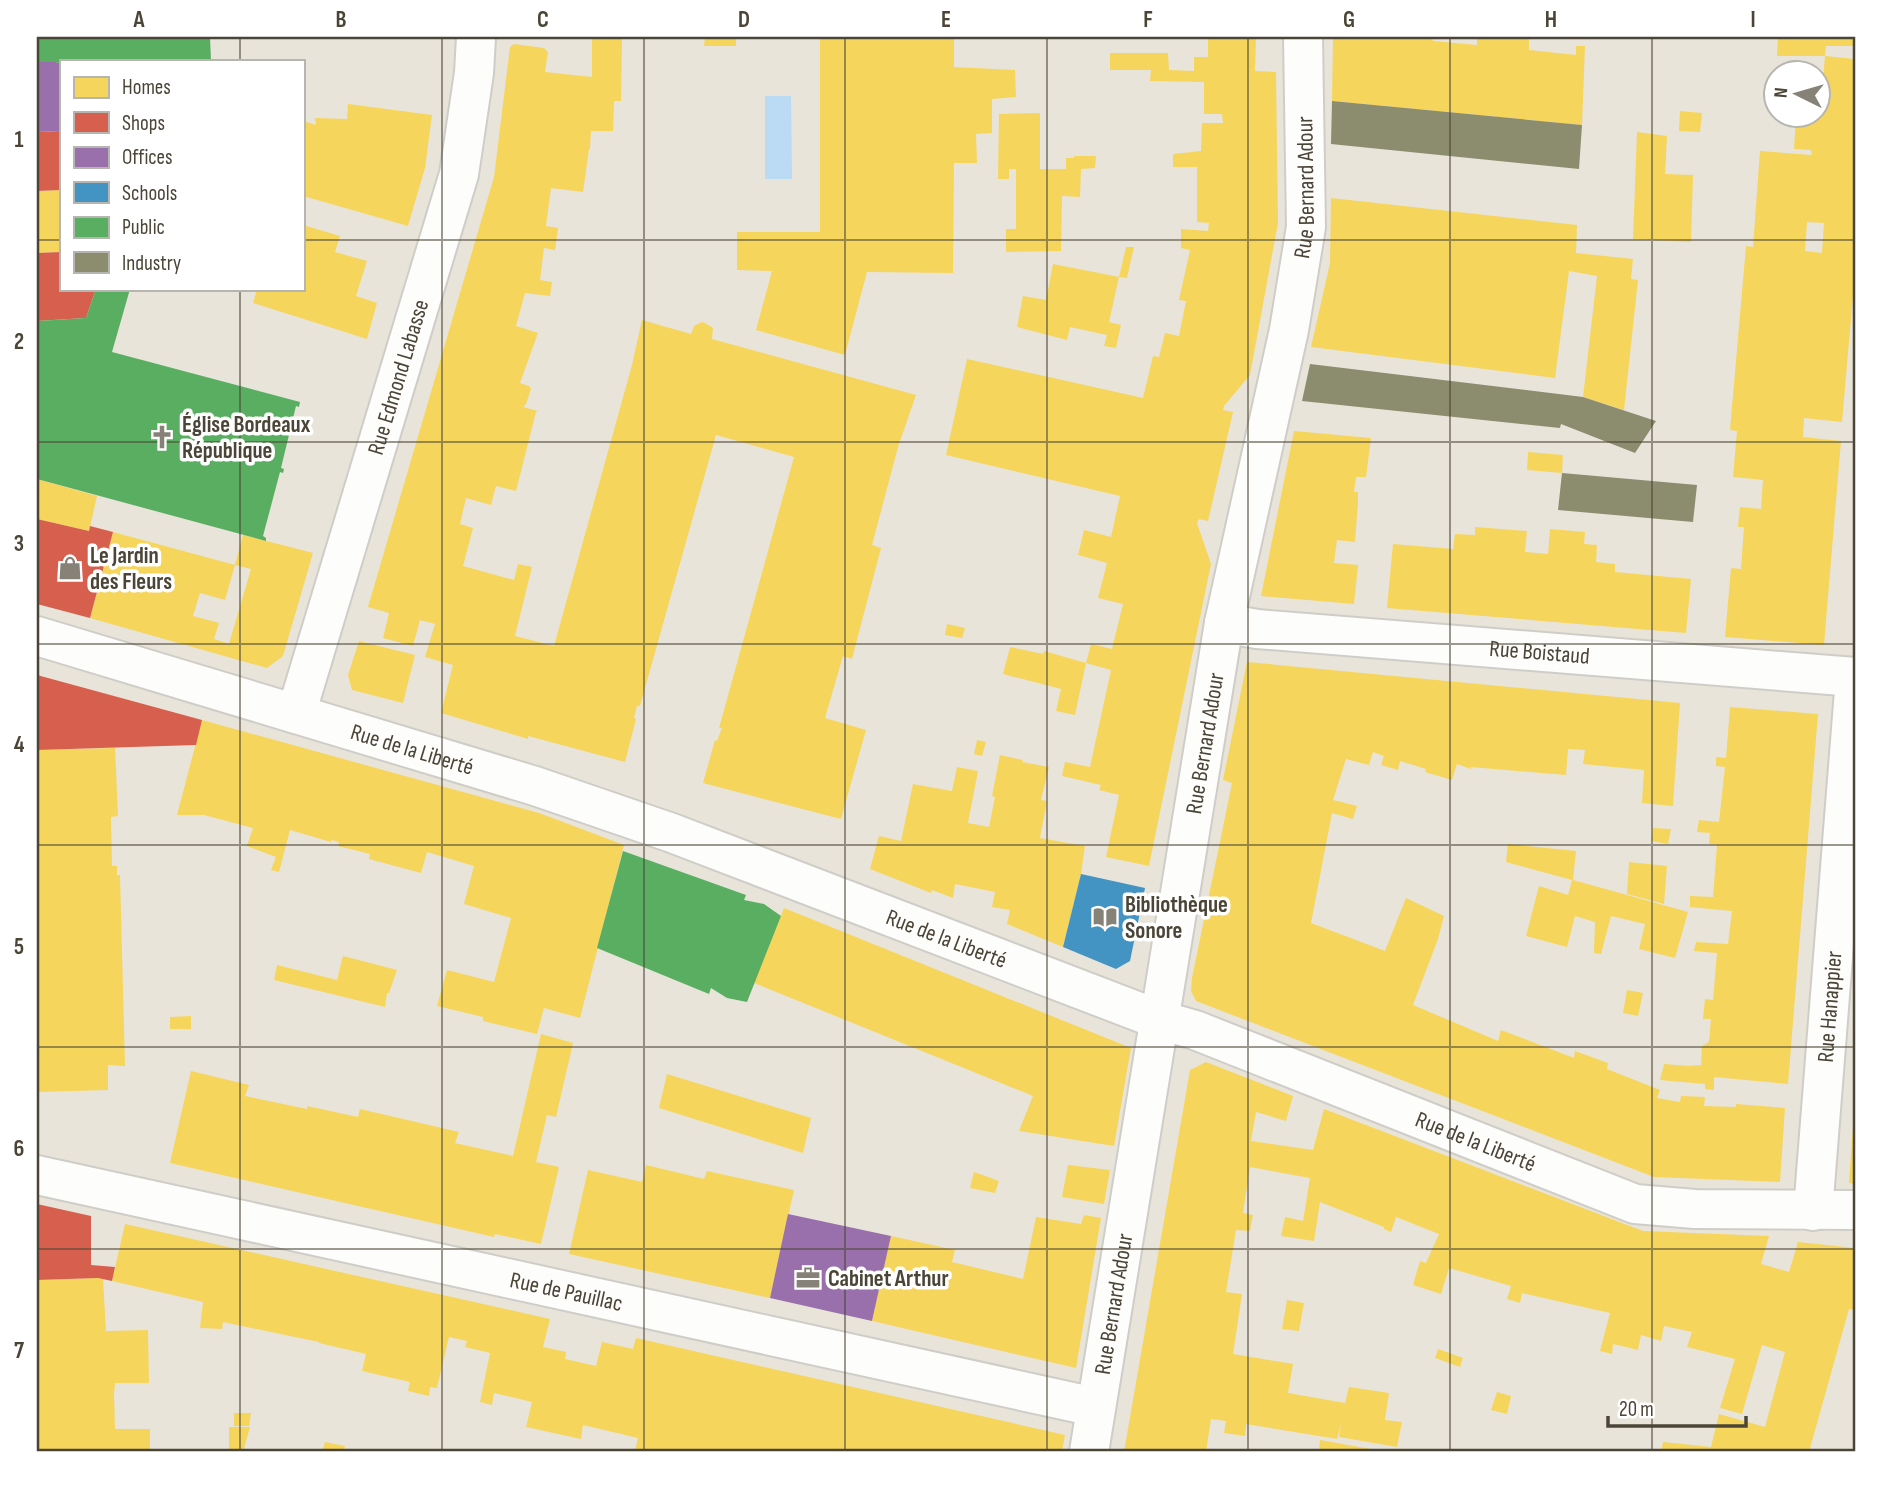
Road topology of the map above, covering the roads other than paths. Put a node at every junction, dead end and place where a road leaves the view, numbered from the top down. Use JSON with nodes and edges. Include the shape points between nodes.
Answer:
{"nodes":[{"id":1,"x":476,"y":37,"type":"edge"},
{"id":2,"x":1303,"y":37,"type":"edge"},
{"id":3,"x":1224,"y":623,"type":"junction"},
{"id":4,"x":37,"y":636,"type":"edge"},
{"id":5,"x":1855,"y":677,"type":"edge"},
{"id":6,"x":296,"y":714,"type":"junction"},
{"id":7,"x":1160,"y":1020,"type":"junction"},
{"id":8,"x":37,"y":1175,"type":"edge"},
{"id":9,"x":1855,"y":1210,"type":"edge"},
{"id":10,"x":1813,"y":1211,"type":"junction"},
{"id":11,"x":1095,"y":1407,"type":"junction"},
{"id":12,"x":1089,"y":1452,"type":"edge"}],
"edges":[{"from":1,"to":6,"type":"street","name":"Rue Edmond Labasse","via":[[459,174]]},
{"from":2,"to":3,"type":"street","name":"Rue Bernard Adour","via":[[1306,227],[1286,343]]},
{"from":3,"to":5,"type":"street","name":"Rue Boistaud"},
{"from":3,"to":7,"type":"street","name":"Rue Bernard Adour"},
{"from":4,"to":6,"type":"street","name":"Rue de la Liberté"},
{"from":5,"to":10,"type":"street","name":"Rue Hanappier"},
{"from":6,"to":7,"type":"street","name":"Rue de la Liberté","via":[[672,833]]},
{"from":7,"to":10,"type":"street","name":"Rue de la Liberté","via":[[1635,1204]]},
{"from":7,"to":11,"type":"street","name":"Rue Bernard Adour"},
{"from":8,"to":11,"type":"street","name":"Rue de Pauillac"},
{"from":9,"to":10,"type":"street","name":"Rue de la Liberté"},
{"from":11,"to":12,"type":"street","name":"Rue Bernard Adour"}]}
